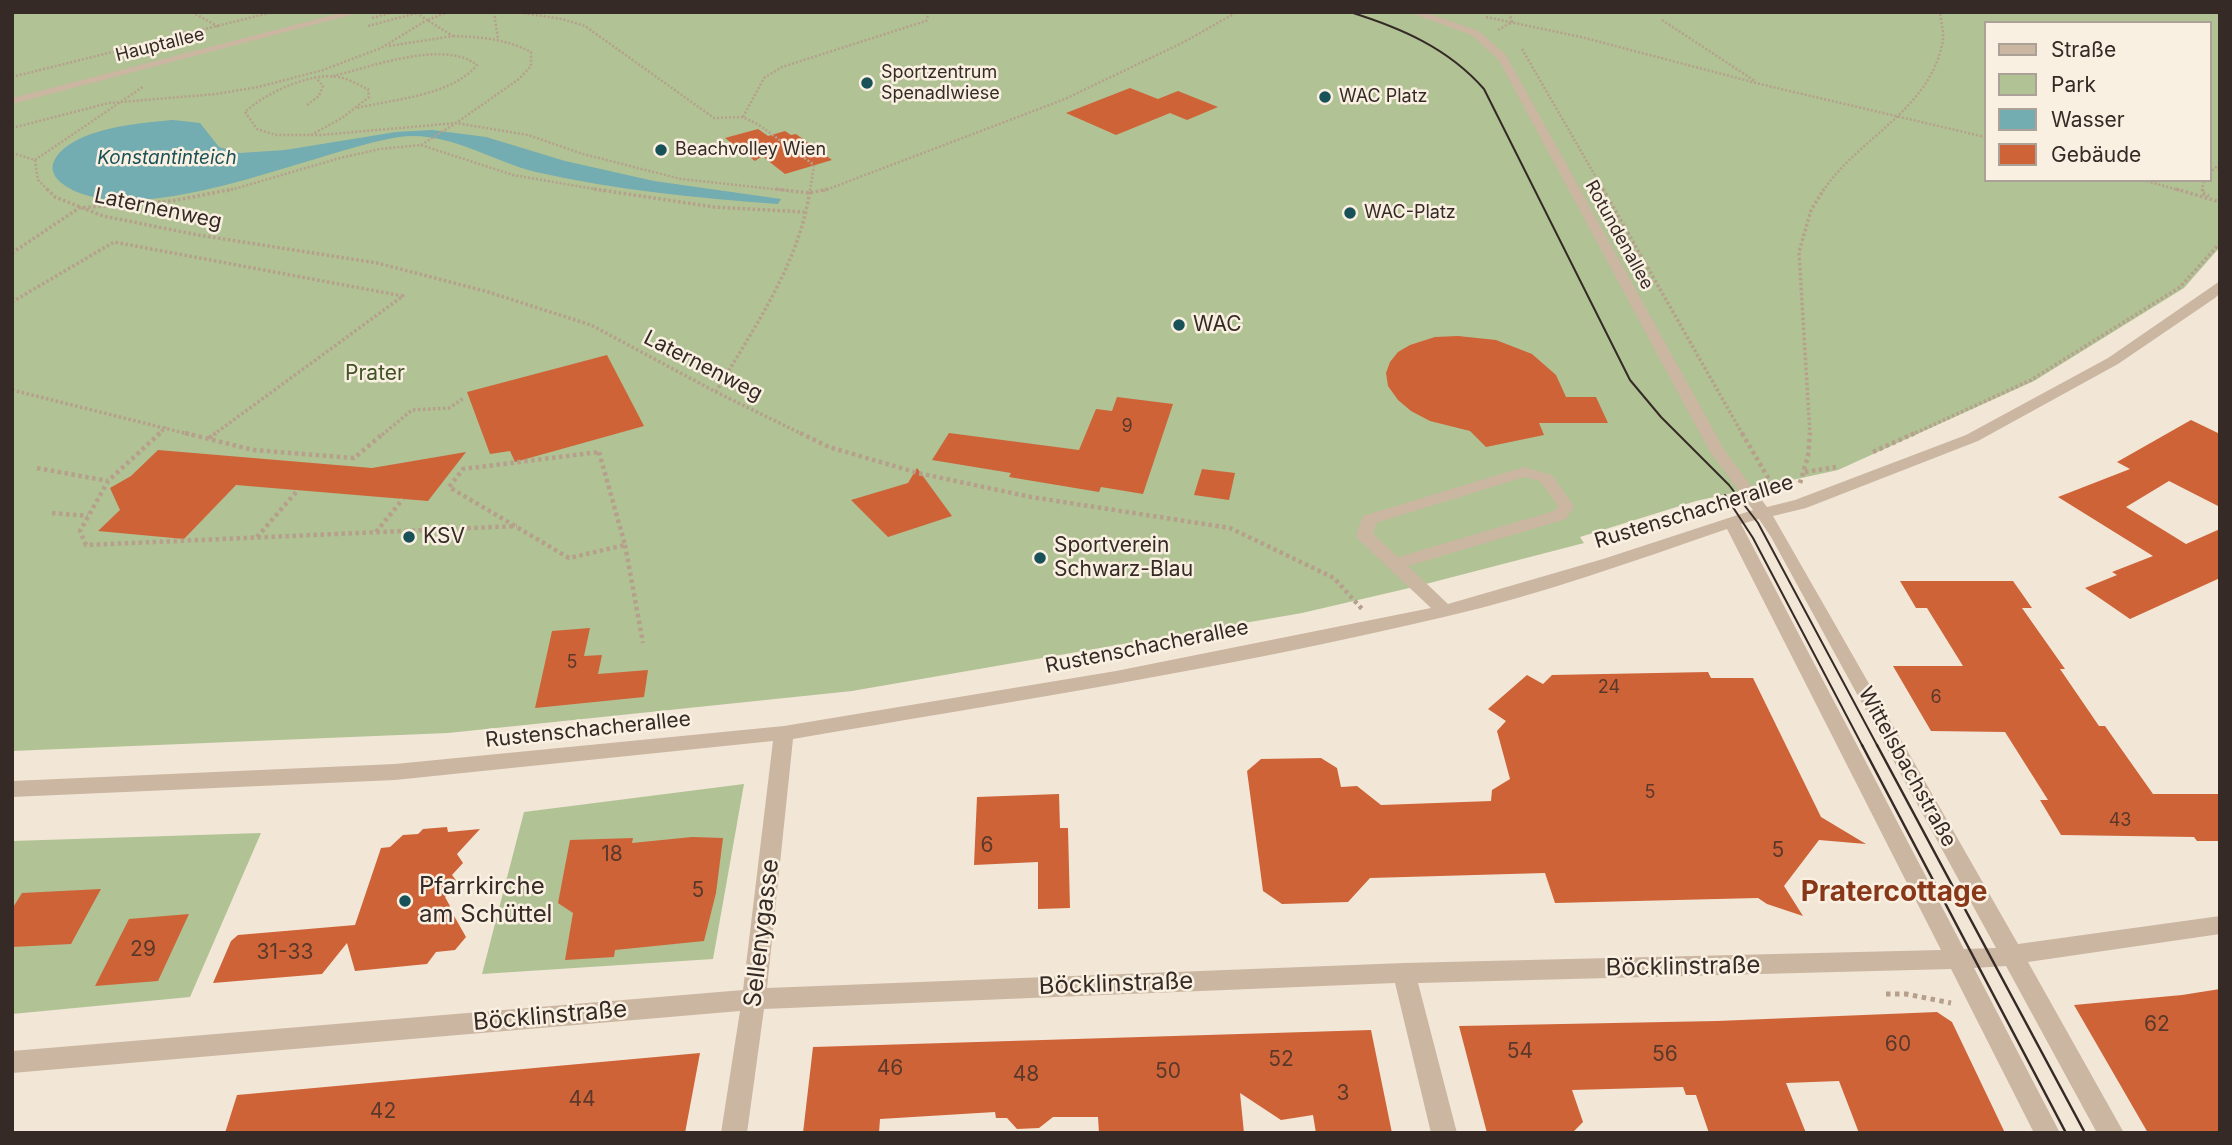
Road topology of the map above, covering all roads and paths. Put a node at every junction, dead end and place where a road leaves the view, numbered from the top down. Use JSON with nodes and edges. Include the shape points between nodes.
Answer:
{"nodes":[{"id":1,"x":273,"y":12,"type":"edge"},
{"id":2,"x":357,"y":12,"type":"edge"},
{"id":3,"x":448,"y":12,"type":"edge"},
{"id":4,"x":494,"y":12,"type":"edge"},
{"id":5,"x":516,"y":12,"type":"edge"},
{"id":6,"x":929,"y":12,"type":"edge"},
{"id":7,"x":1237,"y":12,"type":"edge"},
{"id":8,"x":1414,"y":12,"type":"edge"},
{"id":9,"x":1509,"y":12,"type":"edge"},
{"id":10,"x":1940,"y":12,"type":"edge"},
{"id":11,"x":417,"y":13,"type":"edge"},
{"id":12,"x":1485,"y":17,"type":"dead end"},
{"id":13,"x":427,"y":20,"type":"junction"},
{"id":14,"x":1662,"y":20,"type":"dead end"},
{"id":15,"x":1512,"y":22,"type":"junction"},
{"id":16,"x":1494,"y":32,"type":"dead end"},
{"id":17,"x":453,"y":36,"type":"junction"},
{"id":18,"x":498,"y":39,"type":"junction"},
{"id":19,"x":381,"y":48,"type":"junction"},
{"id":20,"x":323,"y":71,"type":"junction"},
{"id":21,"x":332,"y":76,"type":"junction"},
{"id":22,"x":12,"y":77,"type":"edge"},
{"id":23,"x":317,"y":79,"type":"junction"},
{"id":24,"x":1760,"y":84,"type":"junction"},
{"id":25,"x":144,"y":86,"type":"dead end"},
{"id":26,"x":12,"y":101,"type":"edge"},
{"id":27,"x":121,"y":102,"type":"junction"},
{"id":28,"x":307,"y":105,"type":"dead end"},
{"id":29,"x":351,"y":109,"type":"junction"},
{"id":30,"x":1900,"y":116,"type":"junction"},
{"id":31,"x":743,"y":117,"type":"junction"},
{"id":32,"x":456,"y":123,"type":"junction"},
{"id":33,"x":12,"y":128,"type":"edge"},
{"id":34,"x":311,"y":135,"type":"junction"},
{"id":35,"x":1983,"y":137,"type":"edge"},
{"id":36,"x":421,"y":145,"type":"junction"},
{"id":37,"x":12,"y":153,"type":"edge"},
{"id":38,"x":34,"y":160,"type":"junction"},
{"id":39,"x":2150,"y":182,"type":"edge"},
{"id":40,"x":2204,"y":182,"type":"edge"},
{"id":41,"x":809,"y":193,"type":"junction"},
{"id":42,"x":2220,"y":201,"type":"edge"},
{"id":43,"x":79,"y":208,"type":"junction"},
{"id":44,"x":804,"y":212,"type":"junction"},
{"id":45,"x":2220,"y":243,"type":"edge"},
{"id":46,"x":12,"y":253,"type":"edge"},
{"id":47,"x":2220,"y":285,"type":"edge"},
{"id":48,"x":12,"y":302,"type":"edge"},
{"id":49,"x":12,"y":390,"type":"edge"},
{"id":50,"x":716,"y":392,"type":"junction"},
{"id":51,"x":464,"y":398,"type":"dead end"},
{"id":52,"x":166,"y":427,"type":"junction"},
{"id":53,"x":209,"y":438,"type":"junction"},
{"id":54,"x":1869,"y":454,"type":"dead end"},
{"id":55,"x":1844,"y":465,"type":"dead end"},
{"id":56,"x":37,"y":468,"type":"dead end"},
{"id":57,"x":1805,"y":472,"type":"junction"},
{"id":58,"x":108,"y":481,"type":"junction"},
{"id":59,"x":298,"y":490,"type":"dead end"},
{"id":60,"x":403,"y":499,"type":"dead end"},
{"id":61,"x":1785,"y":507,"type":"junction"},
{"id":62,"x":1763,"y":512,"type":"junction"},
{"id":63,"x":51,"y":513,"type":"dead end"},
{"id":64,"x":88,"y":516,"type":"junction"},
{"id":65,"x":1732,"y":522,"type":"junction"},
{"id":66,"x":517,"y":526,"type":"junction"},
{"id":67,"x":376,"y":533,"type":"junction"},
{"id":68,"x":257,"y":538,"type":"junction"},
{"id":69,"x":625,"y":545,"type":"junction"},
{"id":70,"x":1395,"y":564,"type":"junction"},
{"id":71,"x":1445,"y":611,"type":"junction"},
{"id":72,"x":1377,"y":626,"type":"junction"},
{"id":73,"x":643,"y":643,"type":"dead end"},
{"id":74,"x":784,"y":733,"type":"junction"},
{"id":75,"x":12,"y":789,"type":"edge"},
{"id":76,"x":2220,"y":925,"type":"edge"},
{"id":77,"x":2012,"y":956,"type":"junction"},
{"id":78,"x":1959,"y":960,"type":"junction"},
{"id":79,"x":1404,"y":972,"type":"junction"},
{"id":80,"x":1886,"y":994,"type":"dead end"},
{"id":81,"x":754,"y":999,"type":"junction"},
{"id":82,"x":1981,"y":1002,"type":"junction"},
{"id":83,"x":12,"y":1062,"type":"edge"},
{"id":84,"x":734,"y":1133,"type":"edge"},
{"id":85,"x":1444,"y":1133,"type":"edge"},
{"id":86,"x":2047,"y":1133,"type":"edge"},
{"id":87,"x":2110,"y":1133,"type":"edge"}],
"edges":[{"from":1,"to":22,"type":"path"},
{"from":2,"to":26,"type":"street","name":"Hauptallee"},
{"from":3,"to":13,"type":"path"},
{"from":4,"to":18,"type":"path"},
{"from":5,"to":31,"type":"path","via":[[585,26],[714,118]]},
{"from":6,"to":31,"type":"path","via":[[926,21],[782,67],[764,78]]},
{"from":7,"to":41,"type":"path","via":[[1065,99]]},
{"from":8,"to":62,"type":"street","name":"Rotundenallee","via":[[1475,33],[1502,57],[1718,452]]},
{"from":9,"to":15,"type":"path"},
{"from":10,"to":30,"type":"path","via":[[1943,43],[1927,81]]},
{"from":11,"to":13,"type":"path"},
{"from":12,"to":15,"type":"path"},
{"from":13,"to":17,"type":"path"},
{"from":13,"to":19,"type":"path"},
{"from":14,"to":24,"type":"path"},
{"from":15,"to":16,"type":"path"},
{"from":15,"to":24,"type":"path"},
{"from":17,"to":18,"type":"path"},
{"from":17,"to":19,"type":"path"},
{"from":18,"to":32,"type":"path","via":[[531,51],[531,66]]},
{"from":19,"to":20,"type":"path"},
{"from":20,"to":21,"type":"path"},
{"from":20,"to":27,"type":"path","via":[[216,94]]},
{"from":21,"to":23,"type":"path"},
{"from":21,"to":29,"type":"path","via":[[368,89],[369,97]]},
{"from":21,"to":29,"type":"path","via":[[440,54],[476,61],[474,72],[465,78]]},
{"from":23,"to":28,"type":"path","via":[[323,86]]},
{"from":23,"to":34,"type":"path","via":[[266,95],[245,112],[260,132]]},
{"from":24,"to":30,"type":"path"},
{"from":25,"to":27,"type":"path"},
{"from":27,"to":33,"type":"path"},
{"from":27,"to":38,"type":"path"},
{"from":29,"to":34,"type":"path","via":[[347,117]]},
{"from":30,"to":35,"type":"path"},
{"from":30,"to":57,"type":"path","via":[[1835,173],[1811,210],[1799,252],[1810,432]]},
{"from":31,"to":41,"type":"path","via":[[814,165]]},
{"from":32,"to":34,"type":"path"},
{"from":32,"to":36,"type":"path"},
{"from":32,"to":41,"type":"path","via":[[528,135],[681,179]]},
{"from":36,"to":43,"type":"path","via":[[340,158],[228,191],[172,201]]},
{"from":36,"to":44,"type":"path","via":[[557,184],[702,205]]},
{"from":37,"to":38,"type":"path"},
{"from":38,"to":43,"type":"path","name":"Laternenweg","via":[[38,180],[55,197]]},
{"from":39,"to":42,"type":"path"},
{"from":40,"to":42,"type":"path","via":[[2202,193]]},
{"from":41,"to":44,"type":"path"},
{"from":43,"to":46,"type":"path"},
{"from":43,"to":50,"type":"path","name":"Laternenweg","via":[[198,235],[377,263],[485,291],[591,325]]},
{"from":44,"to":50,"type":"path","via":[[786,270]]},
{"from":45,"to":54,"type":"path","via":[[2180,287],[2031,380]]},
{"from":47,"to":61,"type":"street","name":"Rustenschacherallee","via":[[2113,361],[1972,438]]},
{"from":48,"to":53,"type":"path","via":[[114,242],[403,296]]},
{"from":49,"to":52,"type":"path"},
{"from":50,"to":72,"type":"path","name":"Laternenweg","via":[[829,447],[918,473],[1031,497],[1230,528],[1334,578]]},
{"from":51,"to":53,"type":"path","via":[[449,408],[412,410],[354,458],[253,450]]},
{"from":52,"to":53,"type":"path"},
{"from":52,"to":58,"type":"path"},
{"from":55,"to":57,"type":"path"},
{"from":56,"to":58,"type":"path"},
{"from":57,"to":61,"type":"path"},
{"from":58,"to":64,"type":"path"},
{"from":59,"to":68,"type":"path"},
{"from":60,"to":67,"type":"path"},
{"from":61,"to":62,"type":"street","name":"Rustenschacherallee"},
{"from":62,"to":65,"type":"street","name":"Rustenschacherallee"},
{"from":62,"to":77,"type":"street","name":"Wittelsbachstraße"},
{"from":63,"to":64,"type":"path"},
{"from":64,"to":68,"type":"path","via":[[80,531],[86,545]]},
{"from":65,"to":71,"type":"street","name":"Rustenschacherallee","via":[[1609,564]]},
{"from":65,"to":78,"type":"street","name":"Wittelsbachstraße"},
{"from":66,"to":67,"type":"path"},
{"from":66,"to":69,"type":"path","via":[[569,558]]},
{"from":66,"to":69,"type":"path","via":[[449,487],[463,469],[599,452]]},
{"from":67,"to":68,"type":"path"},
{"from":69,"to":73,"type":"path"},
{"from":70,"to":70,"type":"street","via":[[1364,535],[1369,520],[1524,472],[1546,478],[1566,506],[1560,515]]},
{"from":70,"to":71,"type":"street"},
{"from":71,"to":72,"type":"street","name":"Rustenschacherallee"},
{"from":72,"to":74,"type":"street","name":"Rustenschacherallee","via":[[1116,678]]},
{"from":74,"to":75,"type":"street","name":"Rustenschacherallee","via":[[395,772]]},
{"from":74,"to":81,"type":"street","name":"Sellenygasse"},
{"from":76,"to":77,"type":"street","name":"Böcklinstraße"},
{"from":77,"to":78,"type":"street","name":"Böcklinstraße"},
{"from":77,"to":87,"type":"street","name":"Wittelsbachstraße"},
{"from":78,"to":79,"type":"street","name":"Böcklinstraße"},
{"from":78,"to":82,"type":"street","name":"Wittelsbachstraße"},
{"from":79,"to":81,"type":"street","name":"Böcklinstraße"},
{"from":79,"to":85,"type":"street"},
{"from":80,"to":82,"type":"path"},
{"from":81,"to":83,"type":"street","name":"Böcklinstraße"},
{"from":81,"to":84,"type":"street","name":"Sellenygasse"},
{"from":82,"to":86,"type":"street","name":"Wittelsbachstraße"}]}
